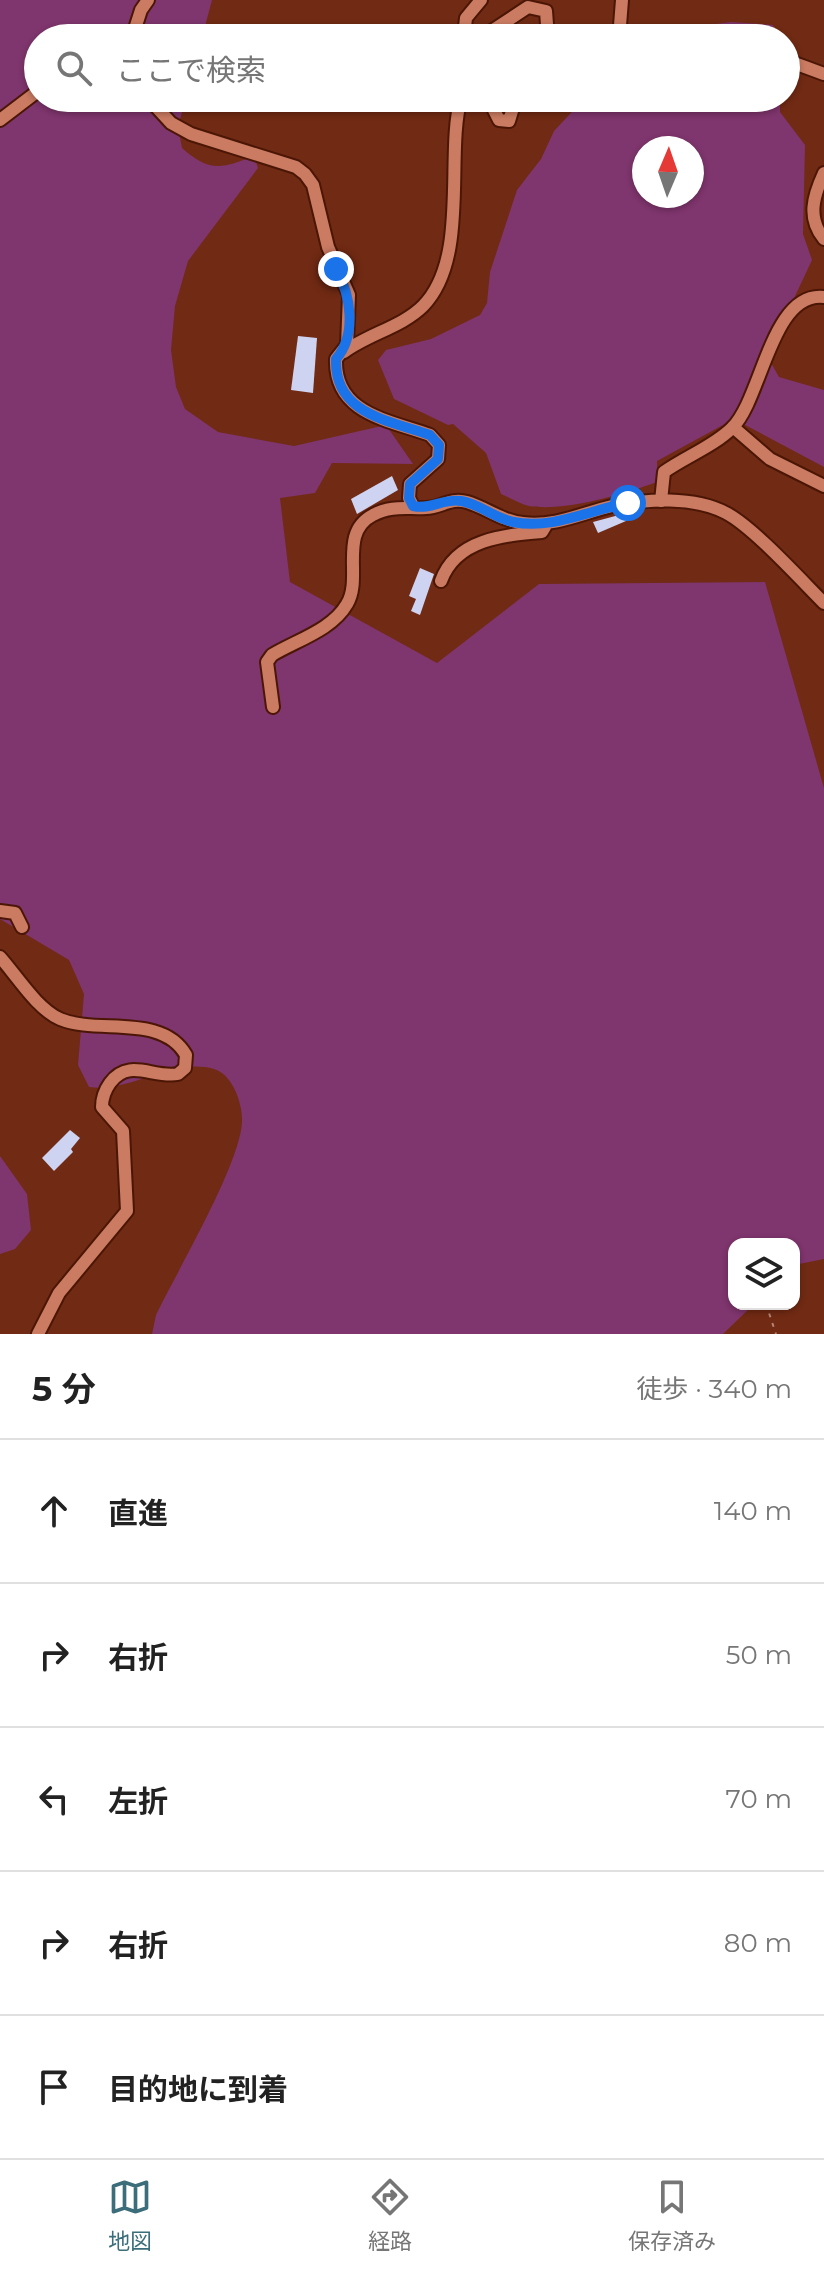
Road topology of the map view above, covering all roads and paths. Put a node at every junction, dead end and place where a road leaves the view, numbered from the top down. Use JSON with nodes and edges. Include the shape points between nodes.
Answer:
{"nodes":[{"id":1,"x":148,"y":0,"type":"edge"},
{"id":2,"x":481,"y":0,"type":"edge"},
{"id":3,"x":622,"y":0,"type":"edge"},
{"id":4,"x":136,"y":24,"type":"edge"},
{"id":5,"x":465,"y":24,"type":"edge"},
{"id":6,"x":501,"y":24,"type":"edge"},
{"id":7,"x":547,"y":24,"type":"edge"},
{"id":8,"x":622,"y":24,"type":"edge"},
{"id":9,"x":800,"y":65,"type":"edge"},
{"id":10,"x":824,"y":74,"type":"edge"},
{"id":11,"x":24,"y":102,"type":"edge"},
{"id":12,"x":161,"y":112,"type":"edge"},
{"id":13,"x":460,"y":112,"type":"edge"},
{"id":14,"x":495,"y":112,"type":"edge"},
{"id":15,"x":512,"y":112,"type":"edge"},
{"id":16,"x":0,"y":120,"type":"edge"},
{"id":17,"x":824,"y":173,"type":"edge"},
{"id":18,"x":824,"y":239,"type":"edge"},
{"id":19,"x":824,"y":297,"type":"edge"},
{"id":20,"x":339,"y":357,"type":"junction"},
{"id":21,"x":733,"y":427,"type":"junction"},
{"id":22,"x":824,"y":486,"type":"edge"},
{"id":23,"x":661,"y":501,"type":"junction"},
{"id":24,"x":413,"y":506,"type":"junction"},
{"id":25,"x":546,"y":524,"type":"junction"},
{"id":26,"x":441,"y":581,"type":"dead end"},
{"id":27,"x":824,"y":603,"type":"edge"},
{"id":28,"x":273,"y":707,"type":"dead end"},
{"id":29,"x":0,"y":911,"type":"edge"},
{"id":30,"x":22,"y":927,"type":"dead end"},
{"id":31,"x":0,"y":957,"type":"edge"},
{"id":32,"x":768,"y":1310,"type":"edge"},
{"id":33,"x":38,"y":1334,"type":"edge"},
{"id":34,"x":776,"y":1334,"type":"edge"}],
"edges":[{"from":1,"to":4,"type":"street"},
{"from":2,"to":5,"type":"street"},
{"from":3,"to":8,"type":"street"},
{"from":6,"to":7,"type":"street","via":[[528,7],[546,11]]},
{"from":9,"to":10,"type":"street"},
{"from":11,"to":16,"type":"street"},
{"from":12,"to":20,"type":"street","via":[[191,134],[296,167],[313,185],[328,247],[349,295],[347,345]]},
{"from":13,"to":20,"type":"street","via":[[454,218],[435,286],[423,306]]},
{"from":14,"to":15,"type":"street","via":[[499,120],[509,121]]},
{"from":17,"to":18,"type":"street","via":[[812,211],[813,225]]},
{"from":19,"to":21,"type":"street","via":[[808,298],[791,312]]},
{"from":20,"to":24,"type":"street","via":[[338,386],[352,403],[438,441],[438,459],[410,484]]},
{"from":21,"to":22,"type":"street","via":[[770,459]]},
{"from":21,"to":23,"type":"street","via":[[664,472]]},
{"from":23,"to":25,"type":"street","via":[[612,506]]},
{"from":23,"to":27,"type":"street","via":[[725,512]]},
{"from":24,"to":25,"type":"street","via":[[466,502],[510,521]]},
{"from":24,"to":28,"type":"street","via":[[366,520],[351,557],[352,589],[344,609],[267,662]]},
{"from":25,"to":26,"type":"street","via":[[542,532],[478,542],[451,563]]},
{"from":29,"to":30,"type":"street","via":[[18,915]]},
{"from":31,"to":33,"type":"street","via":[[58,1018],[159,1034],[178,1043],[186,1055],[185,1068],[178,1074],[128,1070],[112,1079],[106,1090],[102,1107],[123,1131],[127,1211],[59,1293]]},
{"from":32,"to":34,"type":"path"}]}
